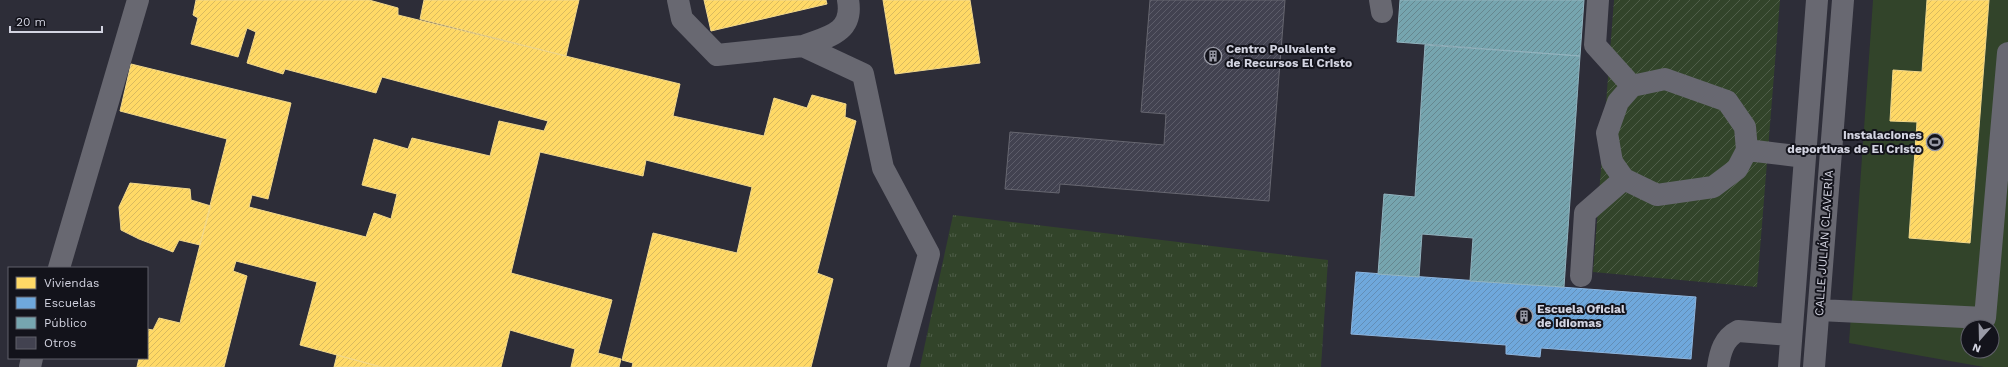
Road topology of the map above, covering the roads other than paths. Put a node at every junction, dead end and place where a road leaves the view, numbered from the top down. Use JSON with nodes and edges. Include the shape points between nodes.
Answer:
{"nodes":[{"id":1,"x":138,"y":0,"type":"edge"},
{"id":2,"x":678,"y":0,"type":"edge"},
{"id":3,"x":848,"y":0,"type":"edge"},
{"id":4,"x":1598,"y":0,"type":"edge"},
{"id":5,"x":1817,"y":0,"type":"edge"},
{"id":6,"x":1843,"y":0,"type":"edge"},
{"id":7,"x":803,"y":46,"type":"junction"},
{"id":8,"x":2008,"y":53,"type":"edge"},
{"id":9,"x":1632,"y":86,"type":"junction"},
{"id":10,"x":1747,"y":150,"type":"junction"},
{"id":11,"x":1805,"y":157,"type":"junction"},
{"id":12,"x":1624,"y":179,"type":"junction"},
{"id":13,"x":59,"y":267,"type":"edge"},
{"id":14,"x":1581,"y":276,"type":"dead end"},
{"id":15,"x":1819,"y":310,"type":"junction"},
{"id":16,"x":1792,"y":335,"type":"junction"},
{"id":17,"x":898,"y":367,"type":"edge"},
{"id":18,"x":1718,"y":367,"type":"edge"},
{"id":19,"x":1789,"y":367,"type":"edge"},
{"id":20,"x":1814,"y":367,"type":"edge"}],
"edges":[{"from":1,"to":13,"type":"street"},
{"from":2,"to":7,"type":"street","via":[[682,19],[717,55]]},
{"from":3,"to":7,"type":"street","via":[[850,11],[846,23],[836,34]]},
{"from":4,"to":9,"type":"street","via":[[1595,45]]},
{"from":5,"to":11,"type":"street","name":"CALLE JULIÁN CLAVERÍA"},
{"from":6,"to":15,"type":"street","name":"CALLE JULIÁN CLAVERÍA"},
{"from":7,"to":17,"type":"street","via":[[863,74],[884,168],[929,254]]},
{"from":8,"to":15,"type":"street","via":[[1985,318]]},
{"from":9,"to":10,"type":"street","via":[[1665,79],[1726,101],[1745,127]]},
{"from":9,"to":12,"type":"street","via":[[1618,102],[1607,133],[1612,162]]},
{"from":10,"to":11,"type":"street"},
{"from":10,"to":12,"type":"street","via":[[1737,169],[1713,187],[1657,195]]},
{"from":11,"to":16,"type":"street","name":"CALLE JULIÁN CLAVERÍA"},
{"from":12,"to":14,"type":"street","via":[[1585,213]]},
{"from":15,"to":20,"type":"street","name":"CALLE JULIÁN CLAVERÍA"},
{"from":16,"to":18,"type":"street","via":[[1738,331],[1726,340]]},
{"from":16,"to":19,"type":"street","name":"CALLE JULIÁN CLAVERÍA"}]}
